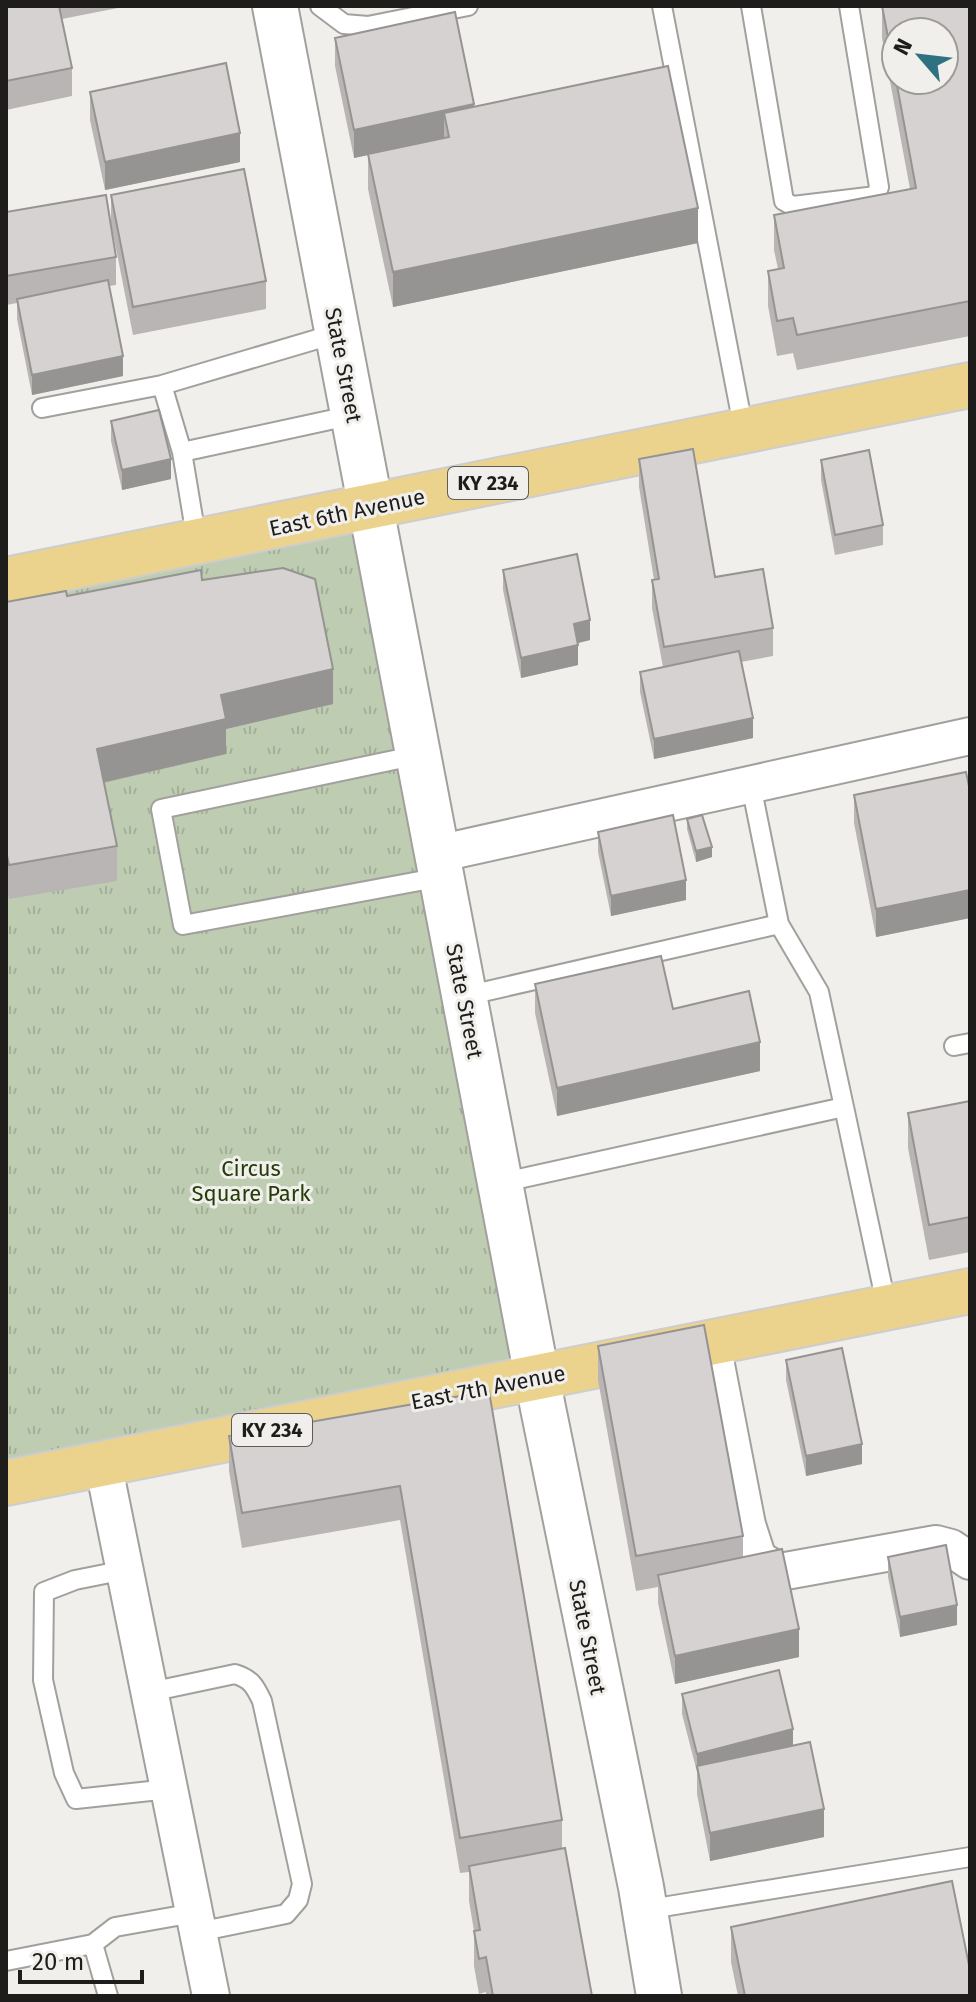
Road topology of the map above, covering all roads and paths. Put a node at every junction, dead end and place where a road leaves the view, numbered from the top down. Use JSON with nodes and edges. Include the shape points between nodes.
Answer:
{"nodes":[{"id":1,"x":320,"y":6,"type":"edge"},
{"id":2,"x":468,"y":6,"type":"edge"},
{"id":3,"x":662,"y":6,"type":"edge"},
{"id":4,"x":751,"y":6,"type":"edge"},
{"id":5,"x":849,"y":6,"type":"edge"},
{"id":6,"x":279,"y":8,"type":"edge"},
{"id":7,"x":338,"y":333,"type":"junction"},
{"id":8,"x":162,"y":385,"type":"junction"},
{"id":9,"x":970,"y":385,"type":"edge"},
{"id":10,"x":42,"y":408,"type":"dead end"},
{"id":11,"x":353,"y":415,"type":"junction"},
{"id":12,"x":744,"y":431,"type":"junction"},
{"id":13,"x":182,"y":452,"type":"junction"},
{"id":14,"x":371,"y":507,"type":"junction"},
{"id":15,"x":197,"y":542,"type":"junction"},
{"id":16,"x":6,"y":580,"type":"edge"},
{"id":17,"x":970,"y":736,"type":"edge"},
{"id":18,"x":418,"y":755,"type":"junction"},
{"id":19,"x":751,"y":785,"type":"junction"},
{"id":20,"x":439,"y":866,"type":"junction"},
{"id":21,"x":779,"y":924,"type":"junction"},
{"id":22,"x":465,"y":996,"type":"junction"},
{"id":23,"x":844,"y":1107,"type":"junction"},
{"id":24,"x":500,"y":1183,"type":"junction"},
{"id":25,"x":970,"y":1291,"type":"edge"},
{"id":26,"x":887,"y":1308,"type":"junction"},
{"id":27,"x":712,"y":1344,"type":"junction"},
{"id":28,"x":537,"y":1376,"type":"junction"},
{"id":29,"x":103,"y":1463,"type":"junction"},
{"id":30,"x":6,"y":1483,"type":"edge"},
{"id":31,"x":969,"y":1558,"type":"edge"},
{"id":32,"x":125,"y":1570,"type":"junction"},
{"id":33,"x":150,"y":1692,"type":"junction"},
{"id":34,"x":169,"y":1789,"type":"junction"},
{"id":35,"x":970,"y":1857,"type":"edge"},
{"id":36,"x":644,"y":1910,"type":"junction"},
{"id":37,"x":196,"y":1922,"type":"junction"},
{"id":38,"x":93,"y":1944,"type":"junction"},
{"id":39,"x":6,"y":1961,"type":"edge"},
{"id":40,"x":108,"y":1996,"type":"edge"},
{"id":41,"x":211,"y":1996,"type":"edge"},
{"id":42,"x":659,"y":1996,"type":"edge"}],
"edges":[{"from":1,"to":2,"type":"lane","via":[[344,24],[368,26]]},
{"from":3,"to":12,"type":"lane"},
{"from":4,"to":5,"type":"lane","via":[[784,201],[793,206],[876,196],[879,187]]},
{"from":6,"to":7,"type":"street","name":"State Street"},
{"from":7,"to":8,"type":"lane"},
{"from":7,"to":11,"type":"street","name":"State Street"},
{"from":8,"to":10,"type":"lane"},
{"from":8,"to":13,"type":"lane"},
{"from":9,"to":12,"type":"main road","name":"East 6th Avenue","number":"KY 234"},
{"from":11,"to":13,"type":"lane"},
{"from":11,"to":14,"type":"street","name":"State Street"},
{"from":12,"to":14,"type":"main road","name":"East 6th Avenue","number":"KY 234"},
{"from":13,"to":15,"type":"lane"},
{"from":14,"to":15,"type":"main road","name":"East 6th Avenue","number":"KY 234"},
{"from":14,"to":18,"type":"street","name":"State Street"},
{"from":15,"to":16,"type":"main road","name":"East 6th Avenue","number":"KY 234"},
{"from":17,"to":19,"type":"street"},
{"from":18,"to":20,"type":"street","name":"State Street"},
{"from":18,"to":20,"type":"lane","via":[[161,809],[183,925]]},
{"from":19,"to":20,"type":"street"},
{"from":19,"to":21,"type":"lane"},
{"from":20,"to":22,"type":"street","name":"State Street"},
{"from":21,"to":22,"type":"lane"},
{"from":21,"to":23,"type":"lane","via":[[819,992]]},
{"from":22,"to":24,"type":"street","name":"State Street"},
{"from":23,"to":24,"type":"lane"},
{"from":23,"to":26,"type":"lane"},
{"from":24,"to":28,"type":"street","name":"State Street"},
{"from":25,"to":26,"type":"main road","name":"East 7th Avenue","number":"KY 234"},
{"from":26,"to":27,"type":"main road","name":"East 7th Avenue","number":"KY 234"},
{"from":27,"to":28,"type":"main road","name":"East 7th Avenue","number":"KY 234"},
{"from":27,"to":31,"type":"street","via":[[758,1559],[780,1572],[936,1544]]},
{"from":28,"to":29,"type":"main road","name":"East 7th Avenue","number":"KY 234"},
{"from":28,"to":36,"type":"street","name":"State Street"},
{"from":29,"to":30,"type":"main road","name":"East 7th Avenue","number":"KY 234"},
{"from":29,"to":32,"type":"street"},
{"from":32,"to":33,"type":"street"},
{"from":32,"to":34,"type":"lane","via":[[44,1592],[43,1680],[64,1773],[76,1799]]},
{"from":33,"to":34,"type":"street"},
{"from":33,"to":37,"type":"lane","via":[[235,1674],[256,1687],[302,1884],[286,1914]]},
{"from":34,"to":37,"type":"street"},
{"from":35,"to":36,"type":"lane"},
{"from":36,"to":42,"type":"street","name":"State Street"},
{"from":37,"to":38,"type":"lane","via":[[115,1927]]},
{"from":37,"to":41,"type":"street"},
{"from":38,"to":39,"type":"lane"},
{"from":38,"to":40,"type":"lane"}]}
